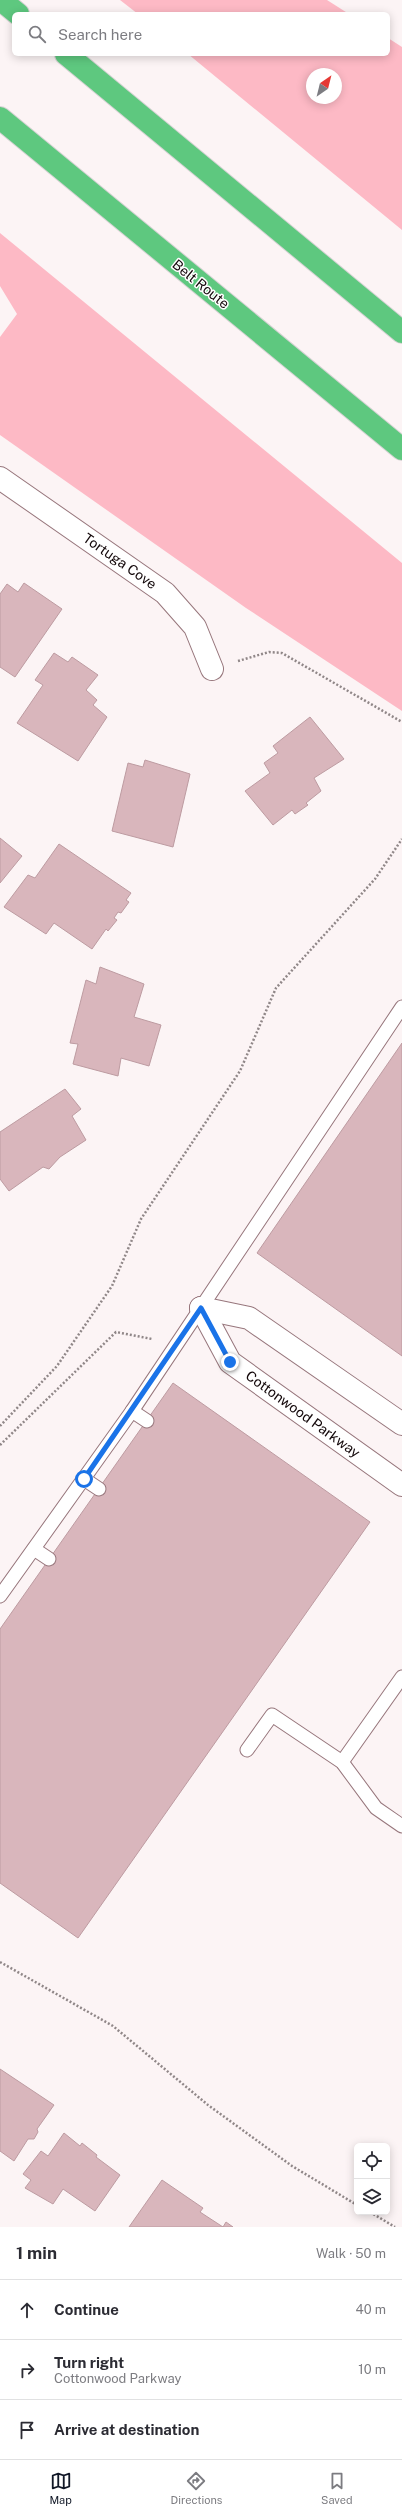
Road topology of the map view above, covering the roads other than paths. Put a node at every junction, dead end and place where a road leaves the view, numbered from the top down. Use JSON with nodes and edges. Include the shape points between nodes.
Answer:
{"nodes":[{"id":1,"x":1,"y":0,"type":"edge"},
{"id":2,"x":16,"y":12,"type":"edge"},
{"id":3,"x":68,"y":56,"type":"edge"},
{"id":4,"x":0,"y":118,"type":"edge"},
{"id":5,"x":402,"y":332,"type":"edge"},
{"id":6,"x":402,"y":449,"type":"edge"},
{"id":7,"x":0,"y":478,"type":"edge"},
{"id":8,"x":212,"y":669,"type":"road end"},
{"id":9,"x":402,"y":1006,"type":"edge"},
{"id":10,"x":201,"y":1308,"type":"junction"},
{"id":11,"x":132,"y":1411,"type":"junction"},
{"id":12,"x":147,"y":1421,"type":"dead end"},
{"id":13,"x":402,"y":1424,"type":"edge"},
{"id":14,"x":84,"y":1479,"type":"junction"},
{"id":15,"x":402,"y":1485,"type":"edge"},
{"id":16,"x":98,"y":1489,"type":"dead end"},
{"id":17,"x":34,"y":1549,"type":"junction"},
{"id":18,"x":49,"y":1559,"type":"dead end"},
{"id":19,"x":0,"y":1596,"type":"edge"},
{"id":20,"x":402,"y":1677,"type":"edge"},
{"id":21,"x":248,"y":1750,"type":"dead end"},
{"id":22,"x":342,"y":1762,"type":"junction"},
{"id":23,"x":402,"y":1826,"type":"edge"}],
"edges":[{"from":1,"to":2,"type":"highway"},
{"from":3,"to":5,"type":"highway"},
{"from":4,"to":6,"type":"highway","name":"Belt Route"},
{"from":7,"to":8,"type":"street","name":"Tortuga Cove","via":[[165,593],[195,628]]},
{"from":9,"to":10,"type":"lane"},
{"from":10,"to":11,"type":"lane"},
{"from":10,"to":13,"type":"street","via":[[249,1318]]},
{"from":10,"to":15,"type":"street","name":"Cottonwood Parkway","via":[[230,1362]]},
{"from":11,"to":12,"type":"lane"},
{"from":11,"to":14,"type":"lane"},
{"from":14,"to":16,"type":"lane"},
{"from":14,"to":17,"type":"lane"},
{"from":17,"to":18,"type":"lane"},
{"from":17,"to":19,"type":"lane"},
{"from":20,"to":22,"type":"lane"},
{"from":21,"to":22,"type":"lane","via":[[272,1715]]},
{"from":22,"to":23,"type":"lane","via":[[376,1808]]}]}
